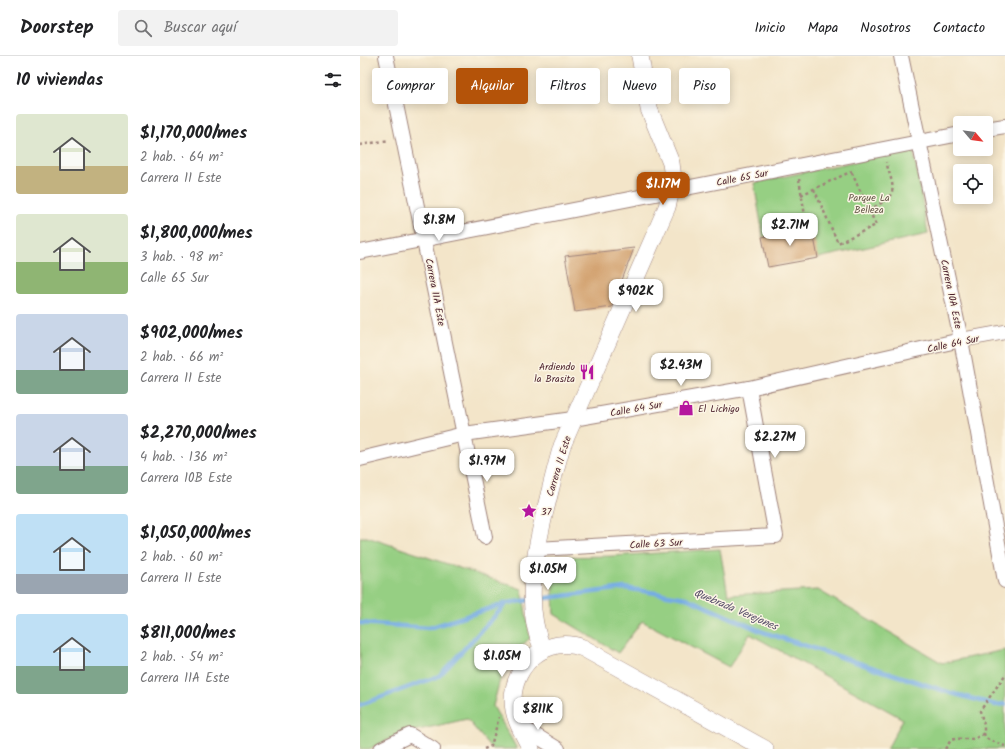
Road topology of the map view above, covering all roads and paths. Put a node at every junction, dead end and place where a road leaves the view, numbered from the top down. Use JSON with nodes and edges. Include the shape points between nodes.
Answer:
{"nodes":[{"id":1,"x":386,"y":56,"type":"edge"},
{"id":2,"x":640,"y":56,"type":"edge"},
{"id":3,"x":901,"y":56,"type":"edge"},
{"id":4,"x":1005,"y":126,"type":"edge"},
{"id":5,"x":993,"y":128,"type":"edge"},
{"id":6,"x":953,"y":135,"type":"edge"},
{"id":7,"x":403,"y":138,"type":"junction"},
{"id":8,"x":919,"y":142,"type":"junction"},
{"id":9,"x":360,"y":145,"type":"edge"},
{"id":10,"x":885,"y":156,"type":"dead end"},
{"id":11,"x":858,"y":168,"type":"dead end"},
{"id":12,"x":851,"y":172,"type":"junction"},
{"id":13,"x":799,"y":177,"type":"dead end"},
{"id":14,"x":814,"y":189,"type":"junction"},
{"id":15,"x":671,"y":191,"type":"junction"},
{"id":16,"x":801,"y":195,"type":"junction"},
{"id":17,"x":869,"y":210,"type":"junction"},
{"id":18,"x":806,"y":228,"type":"dead end"},
{"id":19,"x":425,"y":239,"type":"junction"},
{"id":20,"x":360,"y":252,"type":"edge"},
{"id":21,"x":1005,"y":332,"type":"edge"},
{"id":22,"x":961,"y":340,"type":"junction"},
{"id":23,"x":749,"y":388,"type":"junction"},
{"id":24,"x":573,"y":419,"type":"junction"},
{"id":25,"x":464,"y":434,"type":"junction"},
{"id":26,"x":360,"y":459,"type":"edge"},
{"id":27,"x":485,"y":536,"type":"dead end"},
{"id":28,"x":536,"y":549,"type":"junction"},
{"id":29,"x":1005,"y":581,"type":"edge"},
{"id":30,"x":544,"y":650,"type":"junction"},
{"id":31,"x":1005,"y":675,"type":"edge"},
{"id":32,"x":520,"y":726,"type":"junction"},
{"id":33,"x":984,"y":733,"type":"junction"},
{"id":34,"x":1005,"y":746,"type":"edge"},
{"id":35,"x":380,"y":749,"type":"edge"},
{"id":36,"x":433,"y":749,"type":"edge"},
{"id":37,"x":531,"y":749,"type":"edge"},
{"id":38,"x":558,"y":749,"type":"edge"},
{"id":39,"x":765,"y":749,"type":"edge"},
{"id":40,"x":945,"y":749,"type":"edge"}],
"edges":[{"from":1,"to":7,"type":"street","name":"Carrera 11A Este"},
{"from":2,"to":15,"type":"street","name":"Carrera 11 Este","via":[[649,109],[671,163]]},
{"from":3,"to":8,"type":"street","name":"Carrera 10A Este"},
{"from":4,"to":5,"type":"street"},
{"from":6,"to":8,"type":"street","name":"Calle 65 Sur"},
{"from":7,"to":9,"type":"path"},
{"from":7,"to":19,"type":"street","name":"Carrera 11A Este"},
{"from":8,"to":15,"type":"street","name":"Calle 65 Sur"},
{"from":8,"to":22,"type":"street","name":"Carrera 10A Este"},
{"from":10,"to":17,"type":"path","via":[[893,186],[891,194],[884,202]]},
{"from":11,"to":12,"type":"path"},
{"from":12,"to":14,"type":"path"},
{"from":12,"to":17,"type":"path"},
{"from":13,"to":16,"type":"path"},
{"from":14,"to":16,"type":"path"},
{"from":14,"to":17,"type":"path","via":[[838,242],[876,225]]},
{"from":15,"to":19,"type":"street","name":"Calle 65 Sur"},
{"from":15,"to":24,"type":"street","name":"Carrera 11 Este","via":[[667,207]]},
{"from":16,"to":18,"type":"path"},
{"from":19,"to":20,"type":"street","name":"Calle 65 Sur"},
{"from":19,"to":25,"type":"street","name":"Carrera 11A Este"},
{"from":21,"to":22,"type":"street","name":"Calle 64 Sur"},
{"from":22,"to":23,"type":"street","name":"Calle 64 Sur"},
{"from":22,"to":29,"type":"street","name":"Carrera 10A Este"},
{"from":23,"to":24,"type":"street","name":"Calle 64 Sur"},
{"from":23,"to":28,"type":"street","name":"Calle 63 Sur","via":[[776,536]]},
{"from":24,"to":25,"type":"street","name":"Calle 64 Sur"},
{"from":24,"to":28,"type":"street","name":"Carrera 11 Este","via":[[552,477]]},
{"from":25,"to":26,"type":"street","name":"Calle 64 Sur"},
{"from":25,"to":27,"type":"street","name":"Carrera 11A Este"},
{"from":28,"to":30,"type":"street","name":"Carrera 11 Este","via":[[533,611],[538,637]]},
{"from":30,"to":32,"type":"street","via":[[532,658],[516,681],[514,709]]},
{"from":30,"to":39,"type":"street","via":[[566,643],[583,648]]},
{"from":31,"to":33,"type":"path","via":[[980,712]]},
{"from":32,"to":37,"type":"street"},
{"from":32,"to":38,"type":"street"},
{"from":33,"to":34,"type":"path","via":[[985,737]]},
{"from":33,"to":40,"type":"path","via":[[968,740],[951,740]]},
{"from":35,"to":36,"type":"street","via":[[410,735]]}]}
